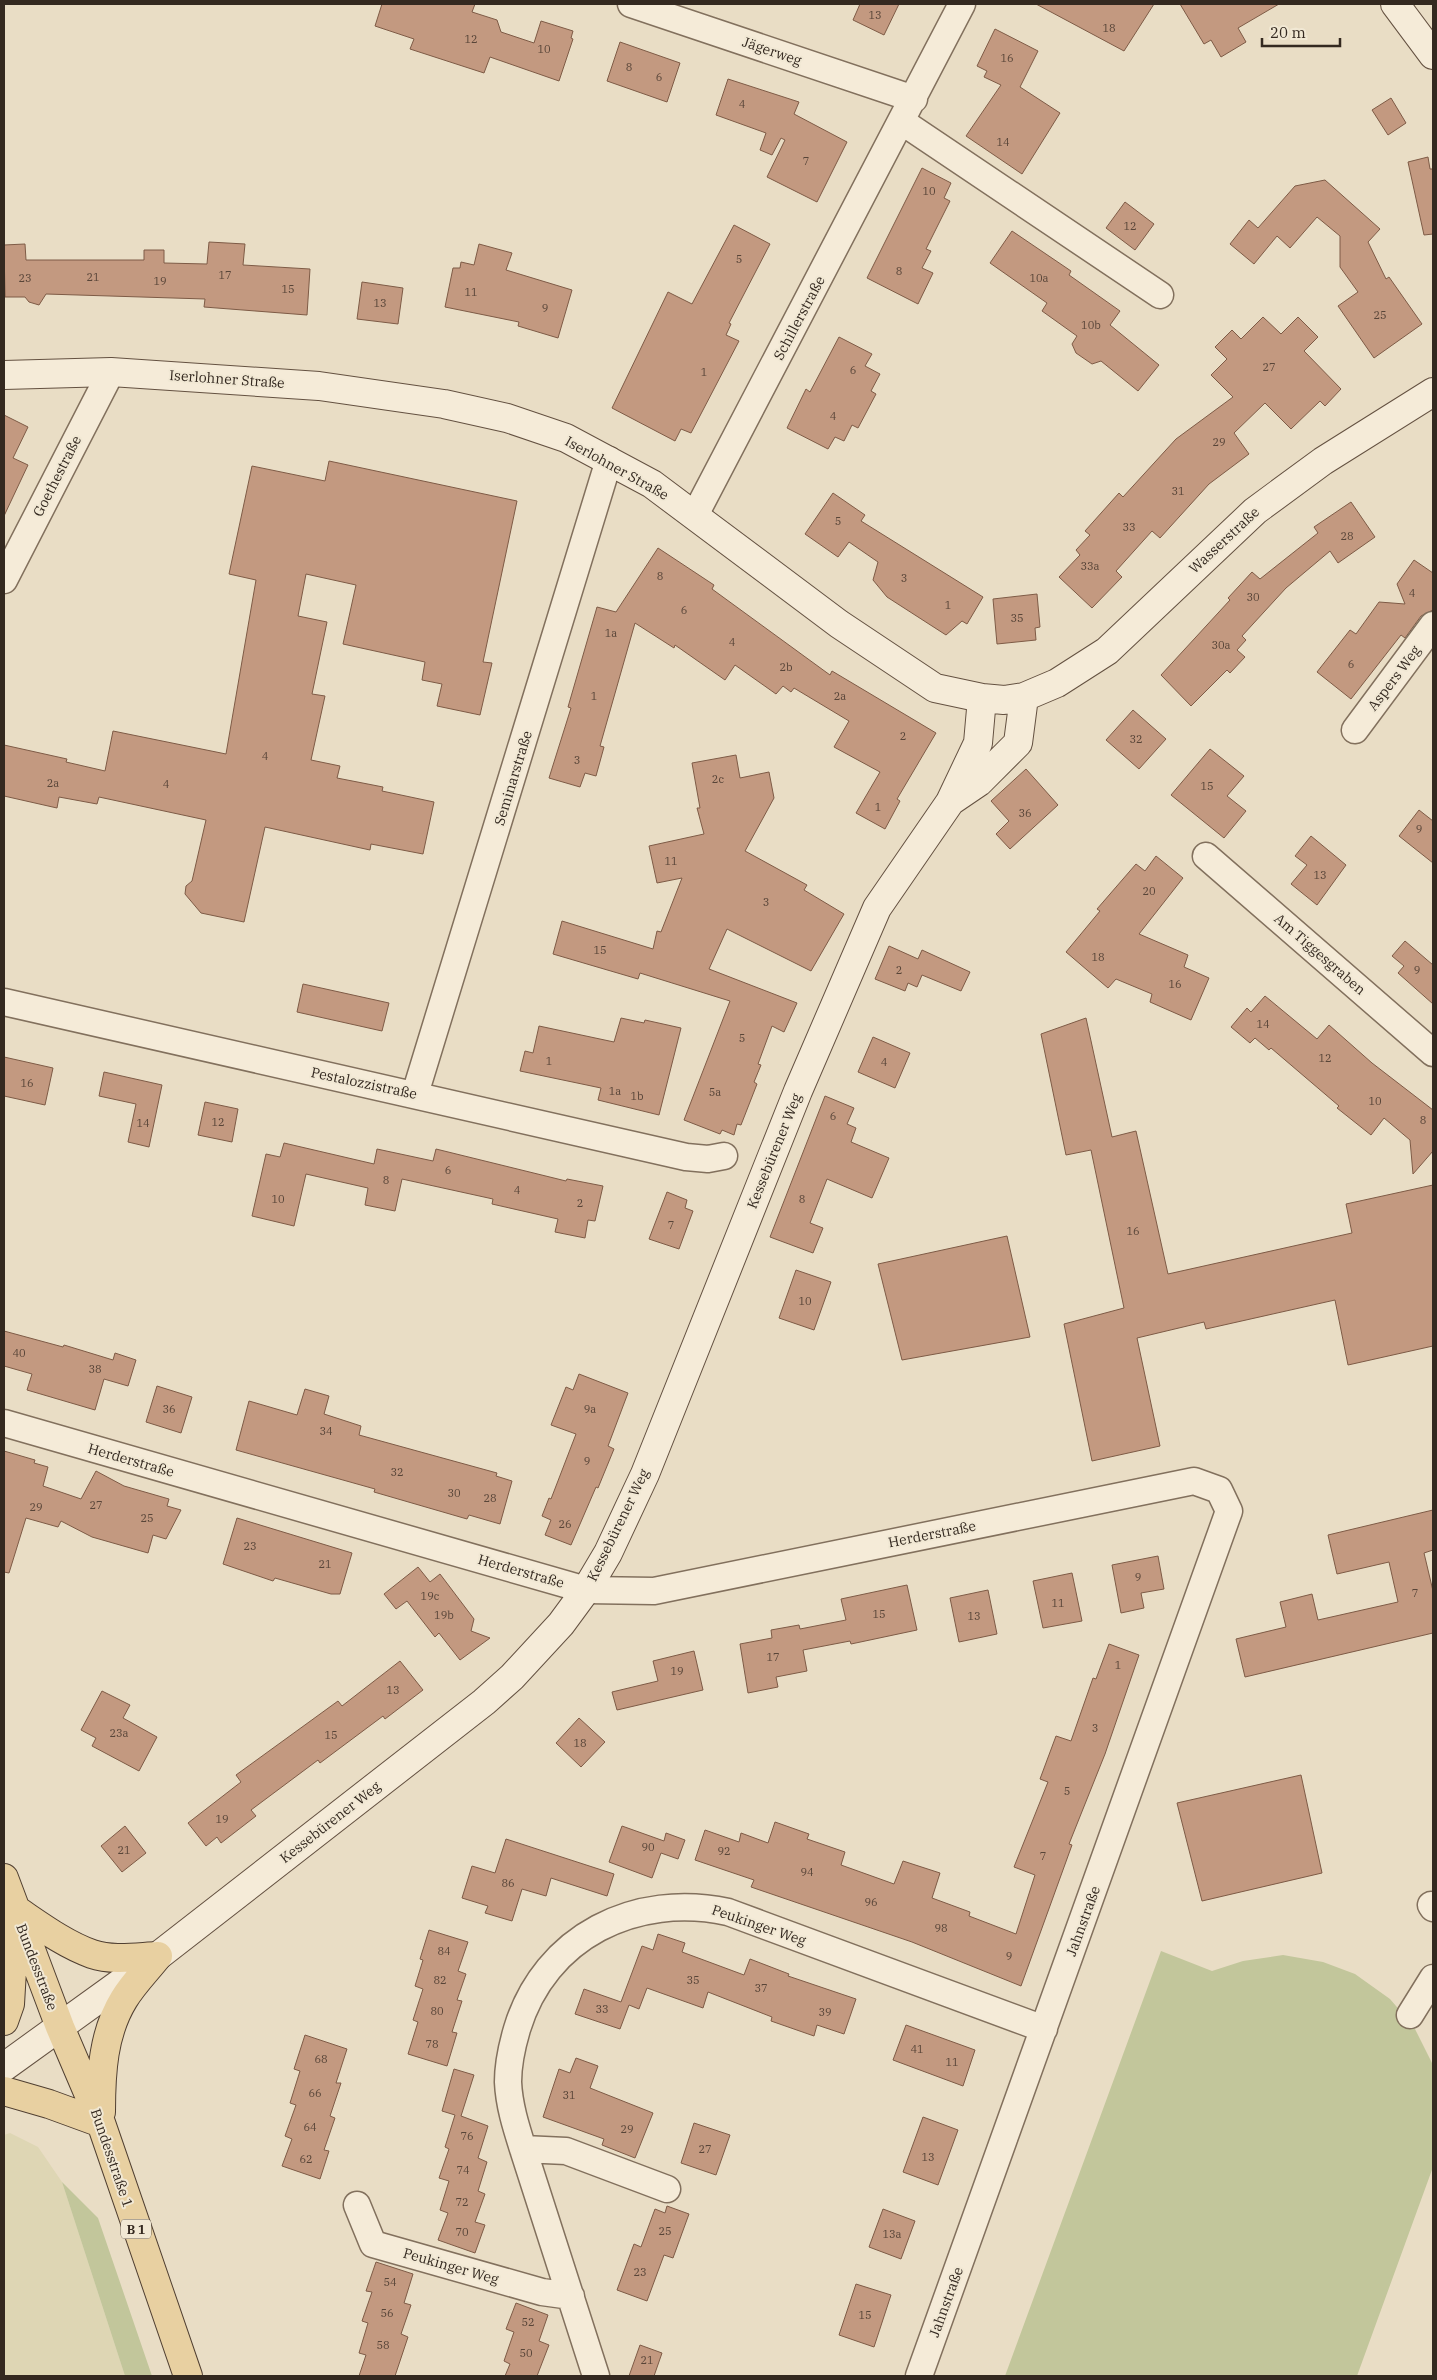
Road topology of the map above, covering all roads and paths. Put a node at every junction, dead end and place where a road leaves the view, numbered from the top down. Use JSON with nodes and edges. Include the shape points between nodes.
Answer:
{"nodes":[{"id":1,"x":631,"y":4,"type":"edge"},
{"id":2,"x":962,"y":4,"type":"edge"},
{"id":3,"x":1395,"y":4,"type":"edge"},
{"id":4,"x":1433,"y":55,"type":"edge"},
{"id":5,"x":908,"y":110,"type":"junction"},
{"id":6,"x":1160,"y":295,"type":"dead end"},
{"id":7,"x":111,"y":372,"type":"junction"},
{"id":8,"x":4,"y":375,"type":"edge"},
{"id":9,"x":1433,"y":392,"type":"edge"},
{"id":10,"x":609,"y":460,"type":"junction"},
{"id":11,"x":696,"y":515,"type":"junction"},
{"id":12,"x":4,"y":580,"type":"edge"},
{"id":13,"x":1433,"y":625,"type":"edge"},
{"id":14,"x":1024,"y":697,"type":"junction"},
{"id":15,"x":982,"y":698,"type":"junction"},
{"id":16,"x":1355,"y":730,"type":"dead end"},
{"id":17,"x":950,"y":802,"type":"junction"},
{"id":18,"x":1206,"y":856,"type":"dead end"},
{"id":19,"x":4,"y":1002,"type":"edge"},
{"id":20,"x":1433,"y":1052,"type":"edge"},
{"id":21,"x":415,"y":1094,"type":"junction"},
{"id":22,"x":724,"y":1156,"type":"dead end"},
{"id":23,"x":4,"y":1423,"type":"edge"},
{"id":24,"x":1194,"y":1481,"type":"joint"},
{"id":25,"x":586,"y":1590,"type":"junction"},
{"id":26,"x":4,"y":1878,"type":"edge"},
{"id":27,"x":16,"y":1909,"type":"junction"},
{"id":28,"x":158,"y":1956,"type":"junction"},
{"id":29,"x":1433,"y":1978,"type":"edge"},
{"id":30,"x":1410,"y":2015,"type":"dead end"},
{"id":31,"x":4,"y":2021,"type":"edge"},
{"id":32,"x":60,"y":2027,"type":"junction"},
{"id":33,"x":1044,"y":2029,"type":"junction"},
{"id":34,"x":4,"y":2067,"type":"edge"},
{"id":35,"x":4,"y":2091,"type":"edge"},
{"id":36,"x":100,"y":2123,"type":"junction"},
{"id":37,"x":523,"y":2149,"type":"junction"},
{"id":38,"x":667,"y":2189,"type":"dead end"},
{"id":39,"x":357,"y":2205,"type":"dead end"},
{"id":40,"x":571,"y":2296,"type":"junction"},
{"id":41,"x":188,"y":2376,"type":"edge"},
{"id":42,"x":596,"y":2376,"type":"edge"},
{"id":43,"x":919,"y":2376,"type":"edge"}],
"edges":[{"from":1,"to":5,"type":"street","name":"Jägerweg"},
{"from":2,"to":5,"type":"street","name":"Schillerstraße"},
{"from":3,"to":4,"type":"main road"},
{"from":5,"to":6,"type":"street"},
{"from":5,"to":11,"type":"street","name":"Schillerstraße"},
{"from":7,"to":8,"type":"main road","name":"Iserlohner Straße"},
{"from":7,"to":10,"type":"main road","name":"Iserlohner Straße","via":[[319,386],[444,404],[507,418],[566,438]]},
{"from":7,"to":12,"type":"street","name":"Goethestraße"},
{"from":9,"to":14,"type":"main road","name":"Wasserstraße","via":[[1322,461],[1255,511],[1107,651],[1057,683]]},
{"from":10,"to":11,"type":"main road","name":"Iserlohner Straße","via":[[652,484]]},
{"from":10,"to":21,"type":"street","name":"Seminarstraße"},
{"from":11,"to":15,"type":"main road","name":"Iserlohner Straße","via":[[839,624],[935,688]]},
{"from":13,"to":16,"type":"street","name":"Aspers Weg"},
{"from":14,"to":15,"type":"main road","name":"Iserlohner Straße","via":[[1004,700]]},
{"from":14,"to":17,"type":"main road","name":"Kessebürener Weg","via":[[1018,743],[979,782]]},
{"from":15,"to":17,"type":"main road","name":"Kessebürener Weg","via":[[978,743]]},
{"from":17,"to":25,"type":"main road","name":"Kessebürener Weg","via":[[877,908],[798,1091],[645,1474],[608,1553]]},
{"from":18,"to":20,"type":"street","name":"Am Tiggesgraben"},
{"from":19,"to":21,"type":"street","name":"Pestalozzistraße"},
{"from":21,"to":22,"type":"street","name":"Pestalozzistraße","via":[[686,1157],[708,1159]]},
{"from":23,"to":25,"type":"street","name":"Herderstraße"},
{"from":24,"to":25,"type":"street","name":"Herderstraße","via":[[654,1591]]},
{"from":24,"to":33,"type":"street","name":"Jahnstraße","via":[[1219,1490],[1230,1511]]},
{"from":25,"to":28,"type":"main road","name":"Kessebürener Weg","via":[[561,1624],[484,1702]]},
{"from":26,"to":27,"type":"main road","name":"Bundesstraße","number":"B 1"},
{"from":27,"to":28,"type":"main road","via":[[51,1933],[93,1954],[117,1958]]},
{"from":27,"to":31,"type":"main road","via":[[10,2004]]},
{"from":27,"to":32,"type":"main road","name":"Bundesstraße","number":"B 1"},
{"from":28,"to":32,"type":"main road","name":"Kessebürener Weg"},
{"from":28,"to":36,"type":"main road","via":[[124,2000],[107,2038],[101,2070]]},
{"from":29,"to":30,"type":"street"},
{"from":32,"to":34,"type":"main road","name":"Kessebürener Weg"},
{"from":32,"to":36,"type":"main road","name":"Bundesstraße 1","number":"B 1"},
{"from":33,"to":37,"type":"street","name":"Peukinger Weg","via":[[728,1912],[684,1906],[643,1911],[589,1933],[558,1960],[530,1997],[515,2037],[508,2081],[513,2117]]},
{"from":33,"to":43,"type":"street","name":"Jahnstraße"},
{"from":35,"to":36,"type":"main road"},
{"from":36,"to":41,"type":"main road","name":"Bundesstraße 1","number":"B 1"},
{"from":37,"to":38,"type":"street","via":[[566,2151]]},
{"from":37,"to":40,"type":"street","name":"Peukinger Weg"},
{"from":39,"to":40,"type":"street","name":"Peukinger Weg","via":[[373,2244],[542,2292]]},
{"from":40,"to":42,"type":"street","name":"Peukinger Weg"}]}
